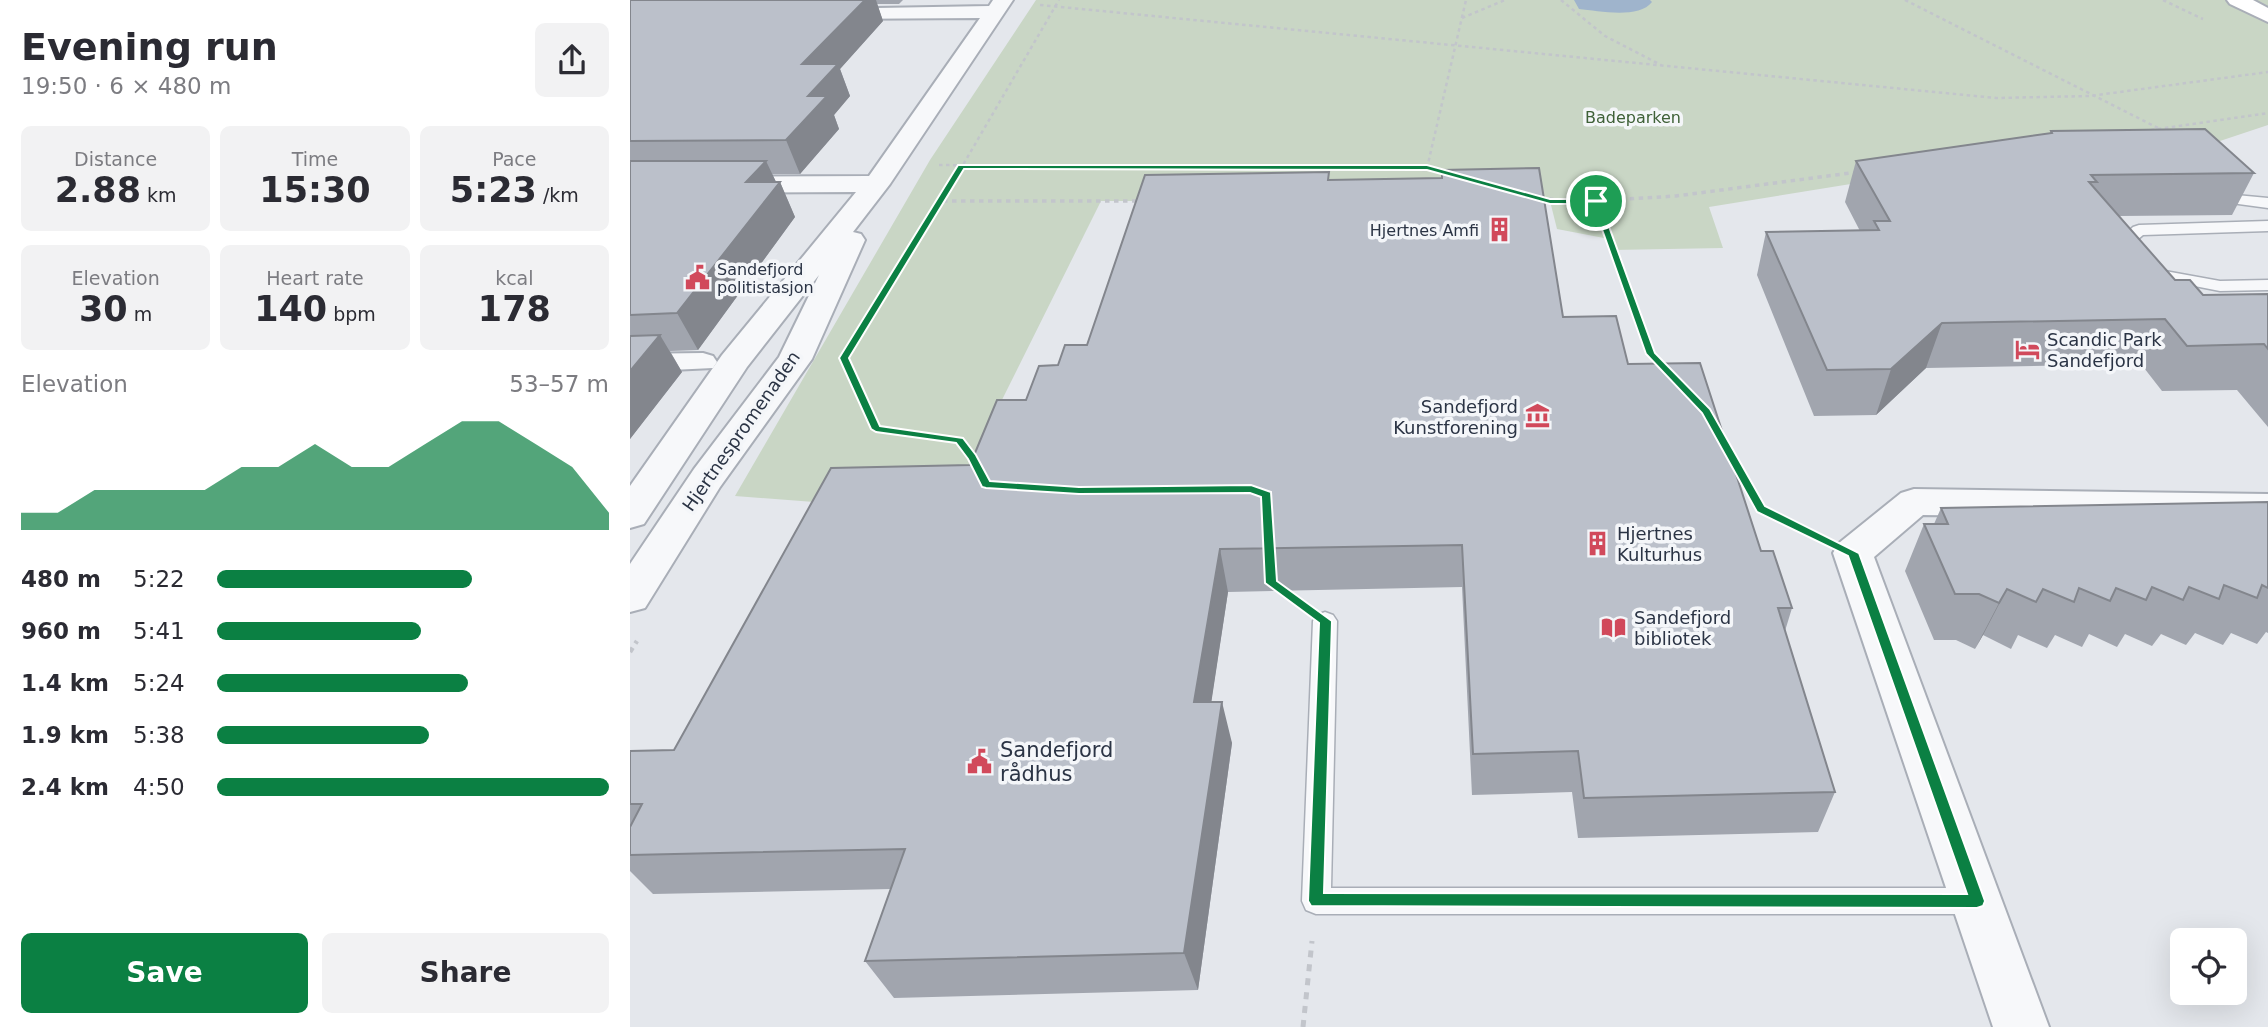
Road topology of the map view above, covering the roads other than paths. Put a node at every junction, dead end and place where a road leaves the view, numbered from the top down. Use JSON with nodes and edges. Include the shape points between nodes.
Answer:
{"nodes":[{"id":1,"x":2237,"y":0,"type":"edge"},
{"id":2,"x":998,"y":6,"type":"edge"},
{"id":3,"x":807,"y":13,"type":"edge"},
{"id":4,"x":2268,"y":16,"type":"edge"},
{"id":5,"x":877,"y":184,"type":"junction"},
{"id":6,"x":630,"y":185,"type":"edge"},
{"id":7,"x":2236,"y":200,"type":"edge"},
{"id":8,"x":2268,"y":203,"type":"edge"},
{"id":9,"x":2268,"y":226,"type":"edge"},
{"id":10,"x":2268,"y":285,"type":"edge"},
{"id":11,"x":703,"y":362,"type":"dead end"},
{"id":12,"x":630,"y":363,"type":"edge"},
{"id":13,"x":2268,"y":507,"type":"edge"},
{"id":14,"x":630,"y":515,"type":"edge"},
{"id":15,"x":647,"y":544,"type":"edge"},
{"id":16,"x":630,"y":597,"type":"edge"},
{"id":17,"x":1325,"y":621,"type":"road end"},
{"id":18,"x":1977,"y":901,"type":"junction"},
{"id":19,"x":2021,"y":1027,"type":"edge"}],
"edges":[{"from":1,"to":4,"type":"main road"},
{"from":2,"to":3,"type":"street"},
{"from":2,"to":5,"type":"street","name":"Hjertnespromenaden"},
{"from":5,"to":6,"type":"street"},
{"from":5,"to":14,"type":"street","name":"Hjertnespromenaden","via":[[734,362]]},
{"from":5,"to":15,"type":"street","name":"Hjertnespromenaden","via":[[795,359],[708,478]]},
{"from":7,"to":8,"type":"lane"},
{"from":9,"to":10,"type":"lane","via":[[2139,230],[2122,245],[2136,261],[2169,279],[2220,286]]},
{"from":11,"to":12,"type":"street"},
{"from":13,"to":18,"type":"street","via":[[1914,502],[1853,553]]},
{"from":15,"to":16,"type":"street","name":"Hjertnespromenaden"},
{"from":17,"to":18,"type":"lane","via":[[1316,901]]},
{"from":18,"to":19,"type":"street"}]}
